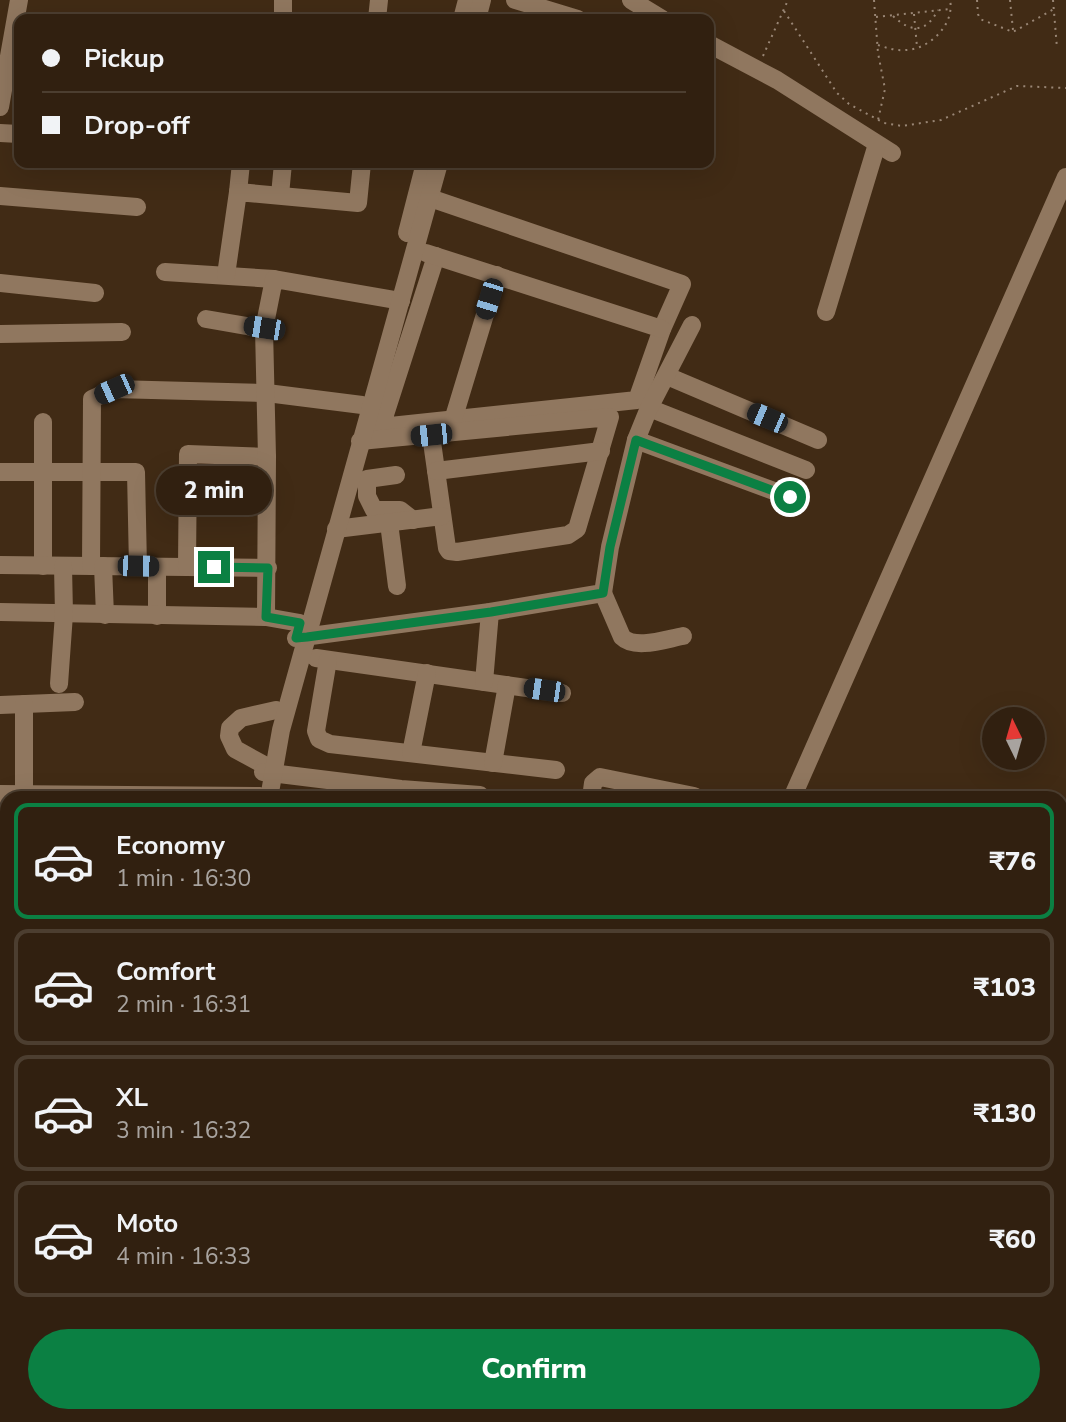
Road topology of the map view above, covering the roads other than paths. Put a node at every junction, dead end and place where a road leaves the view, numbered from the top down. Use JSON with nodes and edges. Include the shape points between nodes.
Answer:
{"nodes":[{"id":1,"x":515,"y":0,"type":"edge"},
{"id":2,"x":631,"y":0,"type":"edge"},
{"id":3,"x":561,"y":14,"type":"edge"},
{"id":4,"x":654,"y":14,"type":"edge"},
{"id":5,"x":714,"y":47,"type":"edge"},
{"id":6,"x":14,"y":63,"type":"edge"},
{"id":7,"x":0,"y":107,"type":"edge"},
{"id":8,"x":240,"y":168,"type":"edge"},
{"id":9,"x":283,"y":168,"type":"edge"},
{"id":10,"x":362,"y":168,"type":"edge"},
{"id":11,"x":424,"y":168,"type":"edge"},
{"id":12,"x":438,"y":168,"type":"edge"},
{"id":13,"x":1066,"y":177,"type":"edge"},
{"id":14,"x":238,"y":192,"type":"junction"},
{"id":15,"x":280,"y":195,"type":"junction"},
{"id":16,"x":0,"y":196,"type":"edge"},
{"id":17,"x":430,"y":198,"type":"junction"},
{"id":18,"x":137,"y":207,"type":"dead end"},
{"id":19,"x":414,"y":249,"type":"junction"},
{"id":20,"x":436,"y":256,"type":"junction"},
{"id":21,"x":165,"y":272,"type":"dead end"},
{"id":22,"x":226,"y":275,"type":"junction"},
{"id":23,"x":497,"y":275,"type":"junction"},
{"id":24,"x":274,"y":279,"type":"junction"},
{"id":25,"x":0,"y":283,"type":"edge"},
{"id":26,"x":95,"y":293,"type":"dead end"},
{"id":27,"x":396,"y":300,"type":"junction"},
{"id":28,"x":826,"y":313,"type":"dead end"},
{"id":29,"x":206,"y":319,"type":"dead end"},
{"id":30,"x":692,"y":325,"type":"dead end"},
{"id":31,"x":264,"y":328,"type":"junction"},
{"id":32,"x":662,"y":329,"type":"junction"},
{"id":33,"x":122,"y":331,"type":"dead end"},
{"id":34,"x":0,"y":334,"type":"edge"},
{"id":35,"x":667,"y":376,"type":"junction"},
{"id":36,"x":267,"y":393,"type":"junction"},
{"id":37,"x":362,"y":405,"type":"junction"},
{"id":38,"x":649,"y":408,"type":"junction"},
{"id":39,"x":453,"y":420,"type":"junction"},
{"id":40,"x":43,"y":422,"type":"dead end"},
{"id":41,"x":431,"y":435,"type":"junction"},
{"id":42,"x":636,"y":440,"type":"junction"},
{"id":43,"x":818,"y":440,"type":"dead end"},
{"id":44,"x":360,"y":442,"type":"junction"},
{"id":45,"x":601,"y":451,"type":"junction"},
{"id":46,"x":267,"y":457,"type":"junction"},
{"id":47,"x":806,"y":470,"type":"dead end"},
{"id":48,"x":436,"y":471,"type":"junction"},
{"id":49,"x":0,"y":472,"type":"edge"},
{"id":50,"x":91,"y":472,"type":"junction"},
{"id":51,"x":43,"y":473,"type":"junction"},
{"id":52,"x":396,"y":475,"type":"dead end"},
{"id":53,"x":368,"y":496,"type":"junction"},
{"id":54,"x":790,"y":497,"type":"dead end"},
{"id":55,"x":344,"y":499,"type":"junction"},
{"id":56,"x":442,"y":516,"type":"junction"},
{"id":57,"x":413,"y":520,"type":"junction"},
{"id":58,"x":389,"y":523,"type":"junction"},
{"id":59,"x":336,"y":529,"type":"junction"},
{"id":60,"x":0,"y":565,"type":"edge"},
{"id":61,"x":43,"y":566,"type":"junction"},
{"id":62,"x":63,"y":566,"type":"junction"},
{"id":63,"x":97,"y":566,"type":"junction"},
{"id":64,"x":138,"y":566,"type":"junction"},
{"id":65,"x":157,"y":567,"type":"junction"},
{"id":66,"x":187,"y":567,"type":"junction"},
{"id":67,"x":268,"y":568,"type":"junction"},
{"id":68,"x":397,"y":586,"type":"dead end"},
{"id":69,"x":603,"y":593,"type":"junction"},
{"id":70,"x":0,"y":612,"type":"edge"},
{"id":71,"x":491,"y":612,"type":"junction"},
{"id":72,"x":64,"y":614,"type":"junction"},
{"id":73,"x":105,"y":615,"type":"junction"},
{"id":74,"x":157,"y":616,"type":"junction"},
{"id":75,"x":266,"y":617,"type":"junction"},
{"id":76,"x":683,"y":636,"type":"dead end"},
{"id":77,"x":299,"y":642,"type":"junction"},
{"id":78,"x":328,"y":660,"type":"junction"},
{"id":79,"x":427,"y":674,"type":"junction"},
{"id":80,"x":484,"y":682,"type":"junction"},
{"id":81,"x":59,"y":684,"type":"dead end"},
{"id":82,"x":507,"y":685,"type":"junction"},
{"id":83,"x":562,"y":692,"type":"dead end"},
{"id":84,"x":75,"y":702,"type":"dead end"},
{"id":85,"x":24,"y":704,"type":"junction"},
{"id":86,"x":0,"y":705,"type":"edge"},
{"id":87,"x":275,"y":710,"type":"junction"},
{"id":88,"x":411,"y":753,"type":"junction"},
{"id":89,"x":493,"y":763,"type":"junction"},
{"id":90,"x":267,"y":770,"type":"junction"},
{"id":91,"x":556,"y":770,"type":"dead end"},
{"id":92,"x":24,"y":791,"type":"edge"},
{"id":93,"x":264,"y":791,"type":"edge"},
{"id":94,"x":388,"y":791,"type":"edge"},
{"id":95,"x":592,"y":791,"type":"edge"},
{"id":96,"x":669,"y":791,"type":"edge"},
{"id":97,"x":796,"y":791,"type":"edge"}],
"edges":[{"from":1,"to":3,"type":"street"},
{"from":2,"to":4,"type":"street"},
{"from":5,"to":28,"type":"street","via":[[885,148]]},
{"from":6,"to":7,"type":"street"},
{"from":8,"to":14,"type":"street"},
{"from":9,"to":15,"type":"street"},
{"from":10,"to":15,"type":"street","via":[[358,203]]},
{"from":11,"to":27,"type":"street"},
{"from":12,"to":17,"type":"street"},
{"from":13,"to":97,"type":"street"},
{"from":14,"to":15,"type":"street"},
{"from":14,"to":22,"type":"street"},
{"from":16,"to":18,"type":"street"},
{"from":17,"to":19,"type":"street"},
{"from":17,"to":32,"type":"street","via":[[682,284]]},
{"from":19,"to":20,"type":"street"},
{"from":19,"to":27,"type":"street"},
{"from":20,"to":23,"type":"street"},
{"from":20,"to":39,"type":"street","via":[[381,427]]},
{"from":21,"to":22,"type":"street"},
{"from":22,"to":24,"type":"street"},
{"from":23,"to":32,"type":"street"},
{"from":23,"to":39,"type":"street"},
{"from":24,"to":27,"type":"street"},
{"from":24,"to":31,"type":"street"},
{"from":25,"to":26,"type":"street"},
{"from":27,"to":37,"type":"street"},
{"from":27,"to":44,"type":"street"},
{"from":29,"to":31,"type":"street"},
{"from":30,"to":35,"type":"street"},
{"from":31,"to":36,"type":"street"},
{"from":32,"to":39,"type":"street","via":[[637,400]]},
{"from":33,"to":34,"type":"street"},
{"from":35,"to":38,"type":"street"},
{"from":35,"to":43,"type":"street"},
{"from":36,"to":37,"type":"street"},
{"from":36,"to":46,"type":"street"},
{"from":36,"to":50,"type":"street","via":[[114,389],[92,399]]},
{"from":37,"to":77,"type":"street"},
{"from":38,"to":42,"type":"street"},
{"from":38,"to":47,"type":"street"},
{"from":40,"to":51,"type":"street"},
{"from":41,"to":44,"type":"street"},
{"from":41,"to":45,"type":"street","via":[[610,417]]},
{"from":41,"to":48,"type":"street"},
{"from":42,"to":54,"type":"street"},
{"from":42,"to":69,"type":"street"},
{"from":44,"to":55,"type":"street"},
{"from":45,"to":48,"type":"street"},
{"from":45,"to":56,"type":"street","via":[[580,523],[568,535],[452,552],[447,548]]},
{"from":46,"to":66,"type":"street","via":[[188,454]]},
{"from":46,"to":67,"type":"street"},
{"from":48,"to":56,"type":"street"},
{"from":49,"to":51,"type":"street"},
{"from":50,"to":51,"type":"street"},
{"from":50,"to":63,"type":"street"},
{"from":50,"to":64,"type":"street","via":[[136,472]]},
{"from":51,"to":61,"type":"street"},
{"from":52,"to":53,"type":"street","via":[[367,479]]},
{"from":53,"to":55,"type":"street"},
{"from":53,"to":57,"type":"street","via":[[374,510],[400,510]]},
{"from":55,"to":59,"type":"street"},
{"from":56,"to":57,"type":"street"},
{"from":57,"to":58,"type":"street"},
{"from":58,"to":59,"type":"street"},
{"from":58,"to":68,"type":"street"},
{"from":59,"to":77,"type":"street"},
{"from":60,"to":61,"type":"street"},
{"from":61,"to":62,"type":"street"},
{"from":62,"to":63,"type":"street"},
{"from":62,"to":72,"type":"street"},
{"from":63,"to":64,"type":"street"},
{"from":63,"to":73,"type":"street"},
{"from":64,"to":65,"type":"street"},
{"from":65,"to":66,"type":"street"},
{"from":65,"to":74,"type":"street"},
{"from":66,"to":67,"type":"street"},
{"from":67,"to":75,"type":"street"},
{"from":69,"to":71,"type":"street"},
{"from":69,"to":76,"type":"street","via":[[627,642]]},
{"from":70,"to":72,"type":"street"},
{"from":71,"to":77,"type":"street"},
{"from":71,"to":80,"type":"street"},
{"from":72,"to":73,"type":"street"},
{"from":72,"to":81,"type":"street"},
{"from":73,"to":74,"type":"street"},
{"from":74,"to":75,"type":"street"},
{"from":75,"to":77,"type":"street"},
{"from":77,"to":78,"type":"street"},
{"from":77,"to":87,"type":"street"},
{"from":77,"to":90,"type":"street","via":[[281,730]]},
{"from":78,"to":79,"type":"street"},
{"from":78,"to":88,"type":"street","via":[[316,731],[319,739]]},
{"from":79,"to":80,"type":"street"},
{"from":79,"to":88,"type":"street"},
{"from":80,"to":82,"type":"street"},
{"from":82,"to":83,"type":"street"},
{"from":82,"to":89,"type":"street"},
{"from":84,"to":85,"type":"street"},
{"from":85,"to":86,"type":"street"},
{"from":85,"to":92,"type":"street"},
{"from":87,"to":90,"type":"street"},
{"from":87,"to":90,"type":"street","via":[[241,718],[230,728],[235,749]]},
{"from":88,"to":89,"type":"street"},
{"from":89,"to":91,"type":"street"},
{"from":90,"to":93,"type":"street"},
{"from":90,"to":94,"type":"street"},
{"from":95,"to":96,"type":"street","via":[[600,777]]}]}
